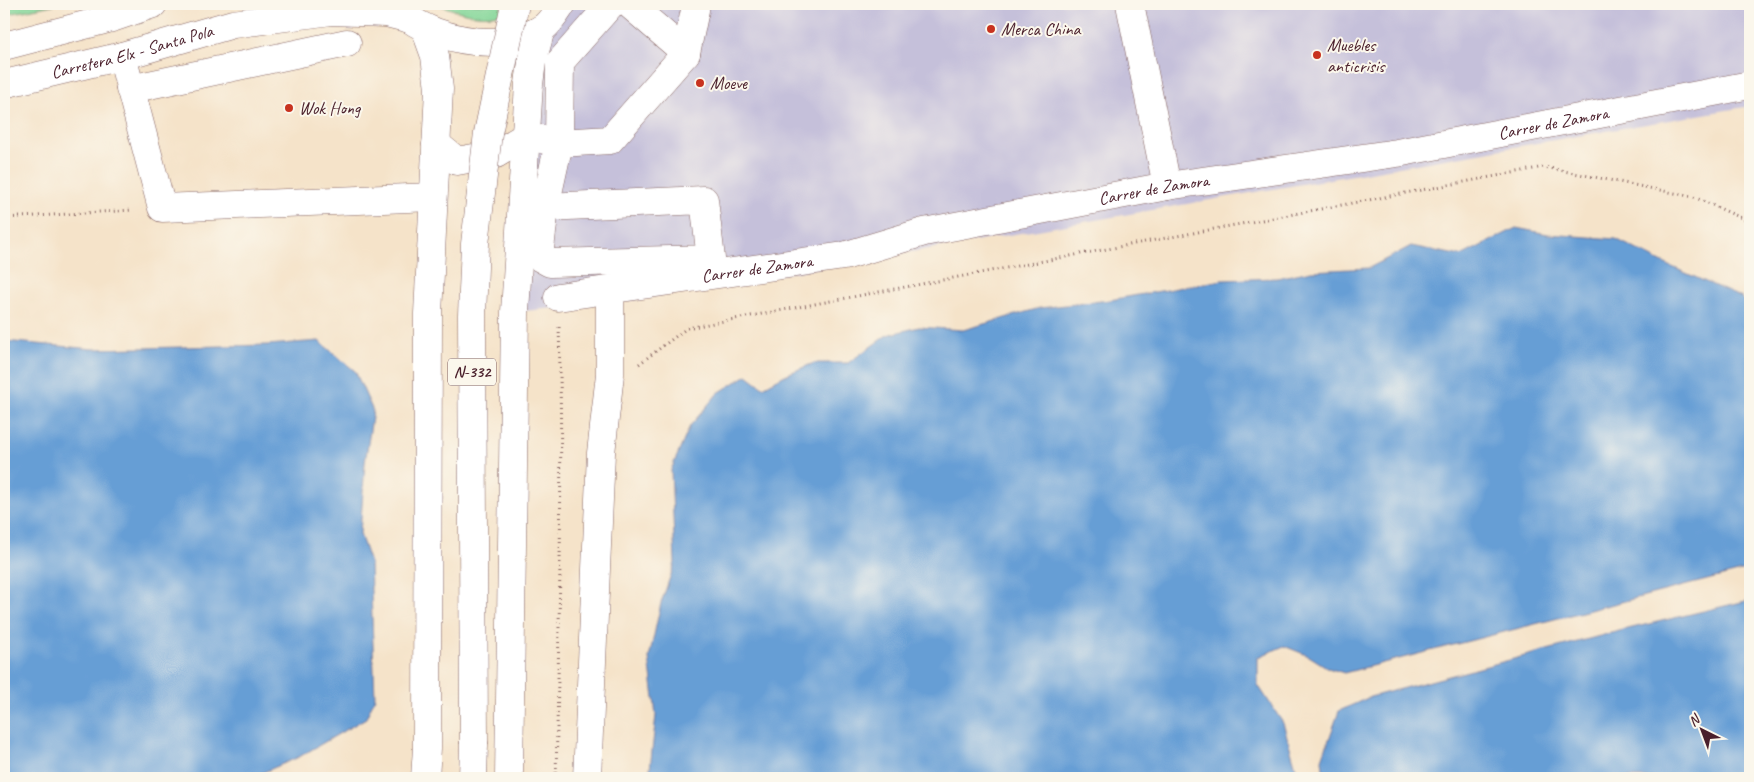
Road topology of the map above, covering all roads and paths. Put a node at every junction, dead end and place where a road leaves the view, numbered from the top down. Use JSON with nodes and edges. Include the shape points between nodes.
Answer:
{"nodes":[{"id":1,"x":153,"y":4,"type":"edge"},
{"id":2,"x":515,"y":4,"type":"edge"},
{"id":3,"x":562,"y":4,"type":"edge"},
{"id":4,"x":611,"y":4,"type":"edge"},
{"id":5,"x":629,"y":4,"type":"edge"},
{"id":6,"x":694,"y":4,"type":"edge"},
{"id":7,"x":1130,"y":4,"type":"edge"},
{"id":8,"x":411,"y":17,"type":"edge"},
{"id":9,"x":541,"y":29,"type":"junction"},
{"id":10,"x":347,"y":43,"type":"dead end"},
{"id":11,"x":4,"y":46,"type":"edge"},
{"id":12,"x":686,"y":53,"type":"junction"},
{"id":13,"x":122,"y":56,"type":"junction"},
{"id":14,"x":4,"y":84,"type":"edge"},
{"id":15,"x":1750,"y":85,"type":"edge"},
{"id":16,"x":130,"y":89,"type":"junction"},
{"id":17,"x":526,"y":136,"type":"junction"},
{"id":18,"x":559,"y":143,"type":"junction"},
{"id":19,"x":436,"y":144,"type":"junction"},
{"id":20,"x":1167,"y":186,"type":"junction"},
{"id":21,"x":433,"y":197,"type":"junction"},
{"id":22,"x":544,"y":207,"type":"junction"},
{"id":23,"x":162,"y":208,"type":"junction"},
{"id":24,"x":4,"y":218,"type":"edge"},
{"id":25,"x":1750,"y":227,"type":"edge"},
{"id":26,"x":520,"y":233,"type":"junction"},
{"id":27,"x":539,"y":257,"type":"junction"},
{"id":28,"x":610,"y":289,"type":"junction"},
{"id":29,"x":558,"y":297,"type":"joint"},
{"id":30,"x":610,"y":374,"type":"junction"},
{"id":31,"x":425,"y":778,"type":"edge"},
{"id":32,"x":473,"y":778,"type":"edge"},
{"id":33,"x":509,"y":778,"type":"edge"},
{"id":34,"x":556,"y":778,"type":"edge"},
{"id":35,"x":587,"y":778,"type":"edge"}],
"edges":[{"from":1,"to":11,"type":"main road","name":"Carretera Elx - Santa Pola"},
{"from":2,"to":32,"type":"main road","number":"N-332","bridge":true,"via":[[488,133],[474,244]]},
{"from":3,"to":9,"type":"main road"},
{"from":4,"to":18,"type":"main road","via":[[560,62]]},
{"from":5,"to":12,"type":"main road"},
{"from":6,"to":12,"type":"main road"},
{"from":7,"to":20,"type":"main road"},
{"from":8,"to":9,"type":"main road","name":"Carretera Elx - Santa Pola","via":[[448,36],[479,43],[511,40]]},
{"from":8,"to":13,"type":"main road","name":"Carretera Elx - Santa Pola","via":[[331,10],[233,24]]},
{"from":8,"to":19,"type":"main road","via":[[435,56],[439,89]]},
{"from":9,"to":17,"type":"main road","via":[[532,62]]},
{"from":10,"to":16,"type":"main road"},
{"from":12,"to":18,"type":"main road","via":[[610,140]]},
{"from":13,"to":14,"type":"main road","name":"Carretera Elx - Santa Pola"},
{"from":13,"to":16,"type":"main road"},
{"from":15,"to":20,"type":"main road","name":"Carrer de Zamora","via":[[1397,153]]},
{"from":16,"to":23,"type":"main road"},
{"from":17,"to":18,"type":"main road"},
{"from":17,"to":19,"type":"main road","via":[[496,154],[457,162]]},
{"from":17,"to":26,"type":"main road"},
{"from":18,"to":22,"type":"main road"},
{"from":19,"to":21,"type":"main road"},
{"from":20,"to":28,"type":"main road","name":"Carrer de Zamora","via":[[924,232],[844,256]]},
{"from":21,"to":23,"type":"main road"},
{"from":21,"to":31,"type":"main road","via":[[428,314]]},
{"from":22,"to":27,"type":"main road"},
{"from":22,"to":27,"type":"main road","via":[[704,200],[711,259],[550,263]]},
{"from":23,"to":24,"type":"path"},
{"from":25,"to":30,"type":"path","via":[[1744,219],[1694,197],[1544,167],[687,328],[634,368]]},
{"from":26,"to":27,"type":"main road"},
{"from":26,"to":33,"type":"main road","via":[[515,312]]},
{"from":28,"to":29,"type":"main road","name":"Carrer de Zamora"},
{"from":28,"to":30,"type":"main road"},
{"from":29,"to":34,"type":"path","via":[[561,402]]},
{"from":30,"to":35,"type":"main road","via":[[601,453]]}]}
